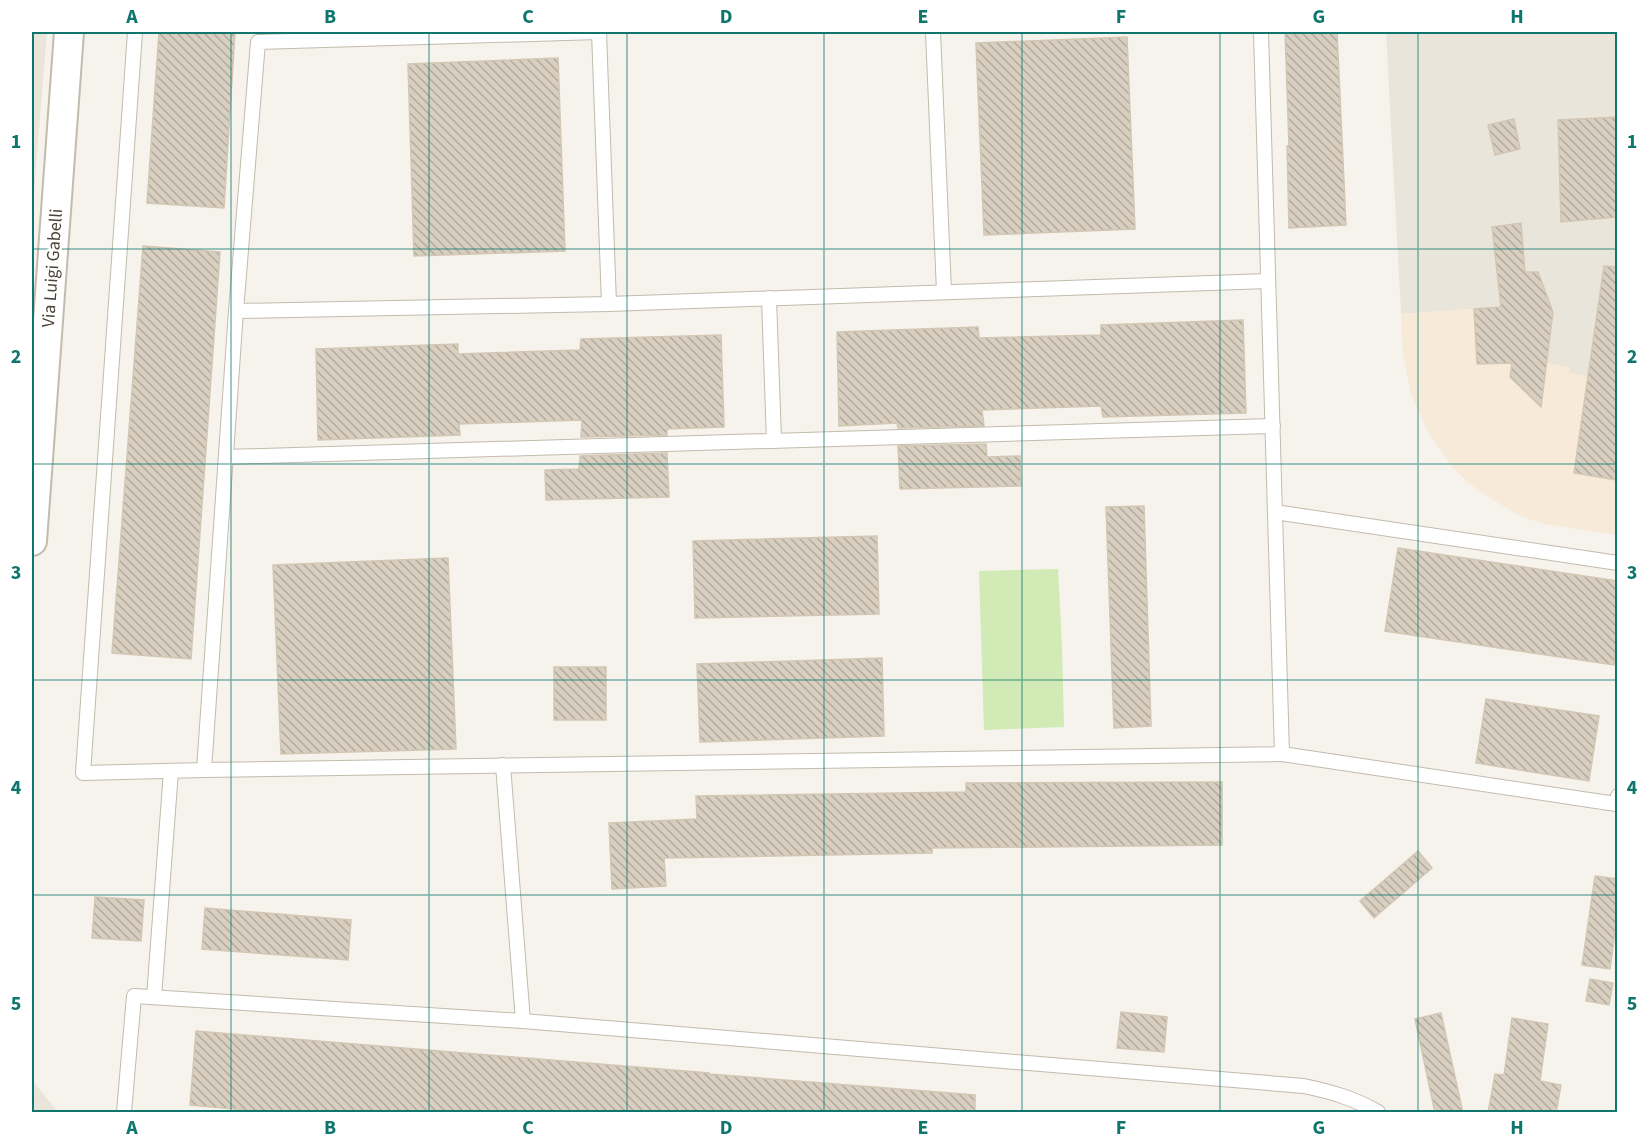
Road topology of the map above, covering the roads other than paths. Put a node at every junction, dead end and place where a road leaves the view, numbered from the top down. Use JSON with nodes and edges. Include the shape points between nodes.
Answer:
{"nodes":[{"id":1,"x":69,"y":32,"type":"edge"},
{"id":2,"x":135,"y":32,"type":"edge"},
{"id":3,"x":599,"y":32,"type":"edge"},
{"id":4,"x":933,"y":32,"type":"edge"},
{"id":5,"x":1261,"y":32,"type":"edge"},
{"id":6,"x":463,"y":34,"type":"edge"},
{"id":7,"x":255,"y":37,"type":"edge"},
{"id":8,"x":1268,"y":281,"type":"junction"},
{"id":9,"x":944,"y":292,"type":"junction"},
{"id":10,"x":769,"y":298,"type":"junction"},
{"id":11,"x":609,"y":304,"type":"junction"},
{"id":12,"x":236,"y":311,"type":"junction"},
{"id":13,"x":1273,"y":426,"type":"junction"},
{"id":14,"x":774,"y":441,"type":"junction"},
{"id":15,"x":226,"y":458,"type":"junction"},
{"id":16,"x":1275,"y":512,"type":"junction"},
{"id":17,"x":32,"y":541,"type":"edge"},
{"id":18,"x":1617,"y":563,"type":"edge"},
{"id":19,"x":1282,"y":754,"type":"junction"},
{"id":20,"x":503,"y":765,"type":"junction"},
{"id":21,"x":204,"y":770,"type":"junction"},
{"id":22,"x":171,"y":771,"type":"junction"},
{"id":23,"x":1617,"y":796,"type":"edge"},
{"id":24,"x":154,"y":997,"type":"junction"},
{"id":25,"x":523,"y":1021,"type":"junction"},
{"id":26,"x":124,"y":1113,"type":"edge"},
{"id":27,"x":1378,"y":1113,"type":"edge"}],
"edges":[{"from":1,"to":17,"type":"street","name":"Via Luigi Gabelli"},
{"from":2,"to":22,"type":"lane","via":[[83,773]]},
{"from":3,"to":6,"type":"lane"},
{"from":3,"to":11,"type":"lane"},
{"from":4,"to":9,"type":"lane"},
{"from":5,"to":8,"type":"lane"},
{"from":6,"to":7,"type":"lane"},
{"from":7,"to":12,"type":"lane"},
{"from":8,"to":9,"type":"lane"},
{"from":8,"to":13,"type":"lane"},
{"from":9,"to":10,"type":"lane"},
{"from":10,"to":11,"type":"lane"},
{"from":10,"to":14,"type":"lane"},
{"from":11,"to":12,"type":"lane"},
{"from":12,"to":15,"type":"lane"},
{"from":13,"to":14,"type":"lane"},
{"from":13,"to":16,"type":"lane"},
{"from":14,"to":15,"type":"lane"},
{"from":15,"to":21,"type":"lane"},
{"from":16,"to":18,"type":"lane"},
{"from":16,"to":19,"type":"lane"},
{"from":19,"to":20,"type":"lane"},
{"from":19,"to":23,"type":"lane","via":[[1616,804]]},
{"from":20,"to":21,"type":"lane"},
{"from":20,"to":25,"type":"lane"},
{"from":21,"to":22,"type":"lane"},
{"from":22,"to":24,"type":"lane"},
{"from":24,"to":25,"type":"lane"},
{"from":24,"to":26,"type":"lane","via":[[134,996]]},
{"from":25,"to":27,"type":"lane","via":[[1304,1086],[1334,1092]]}]}
